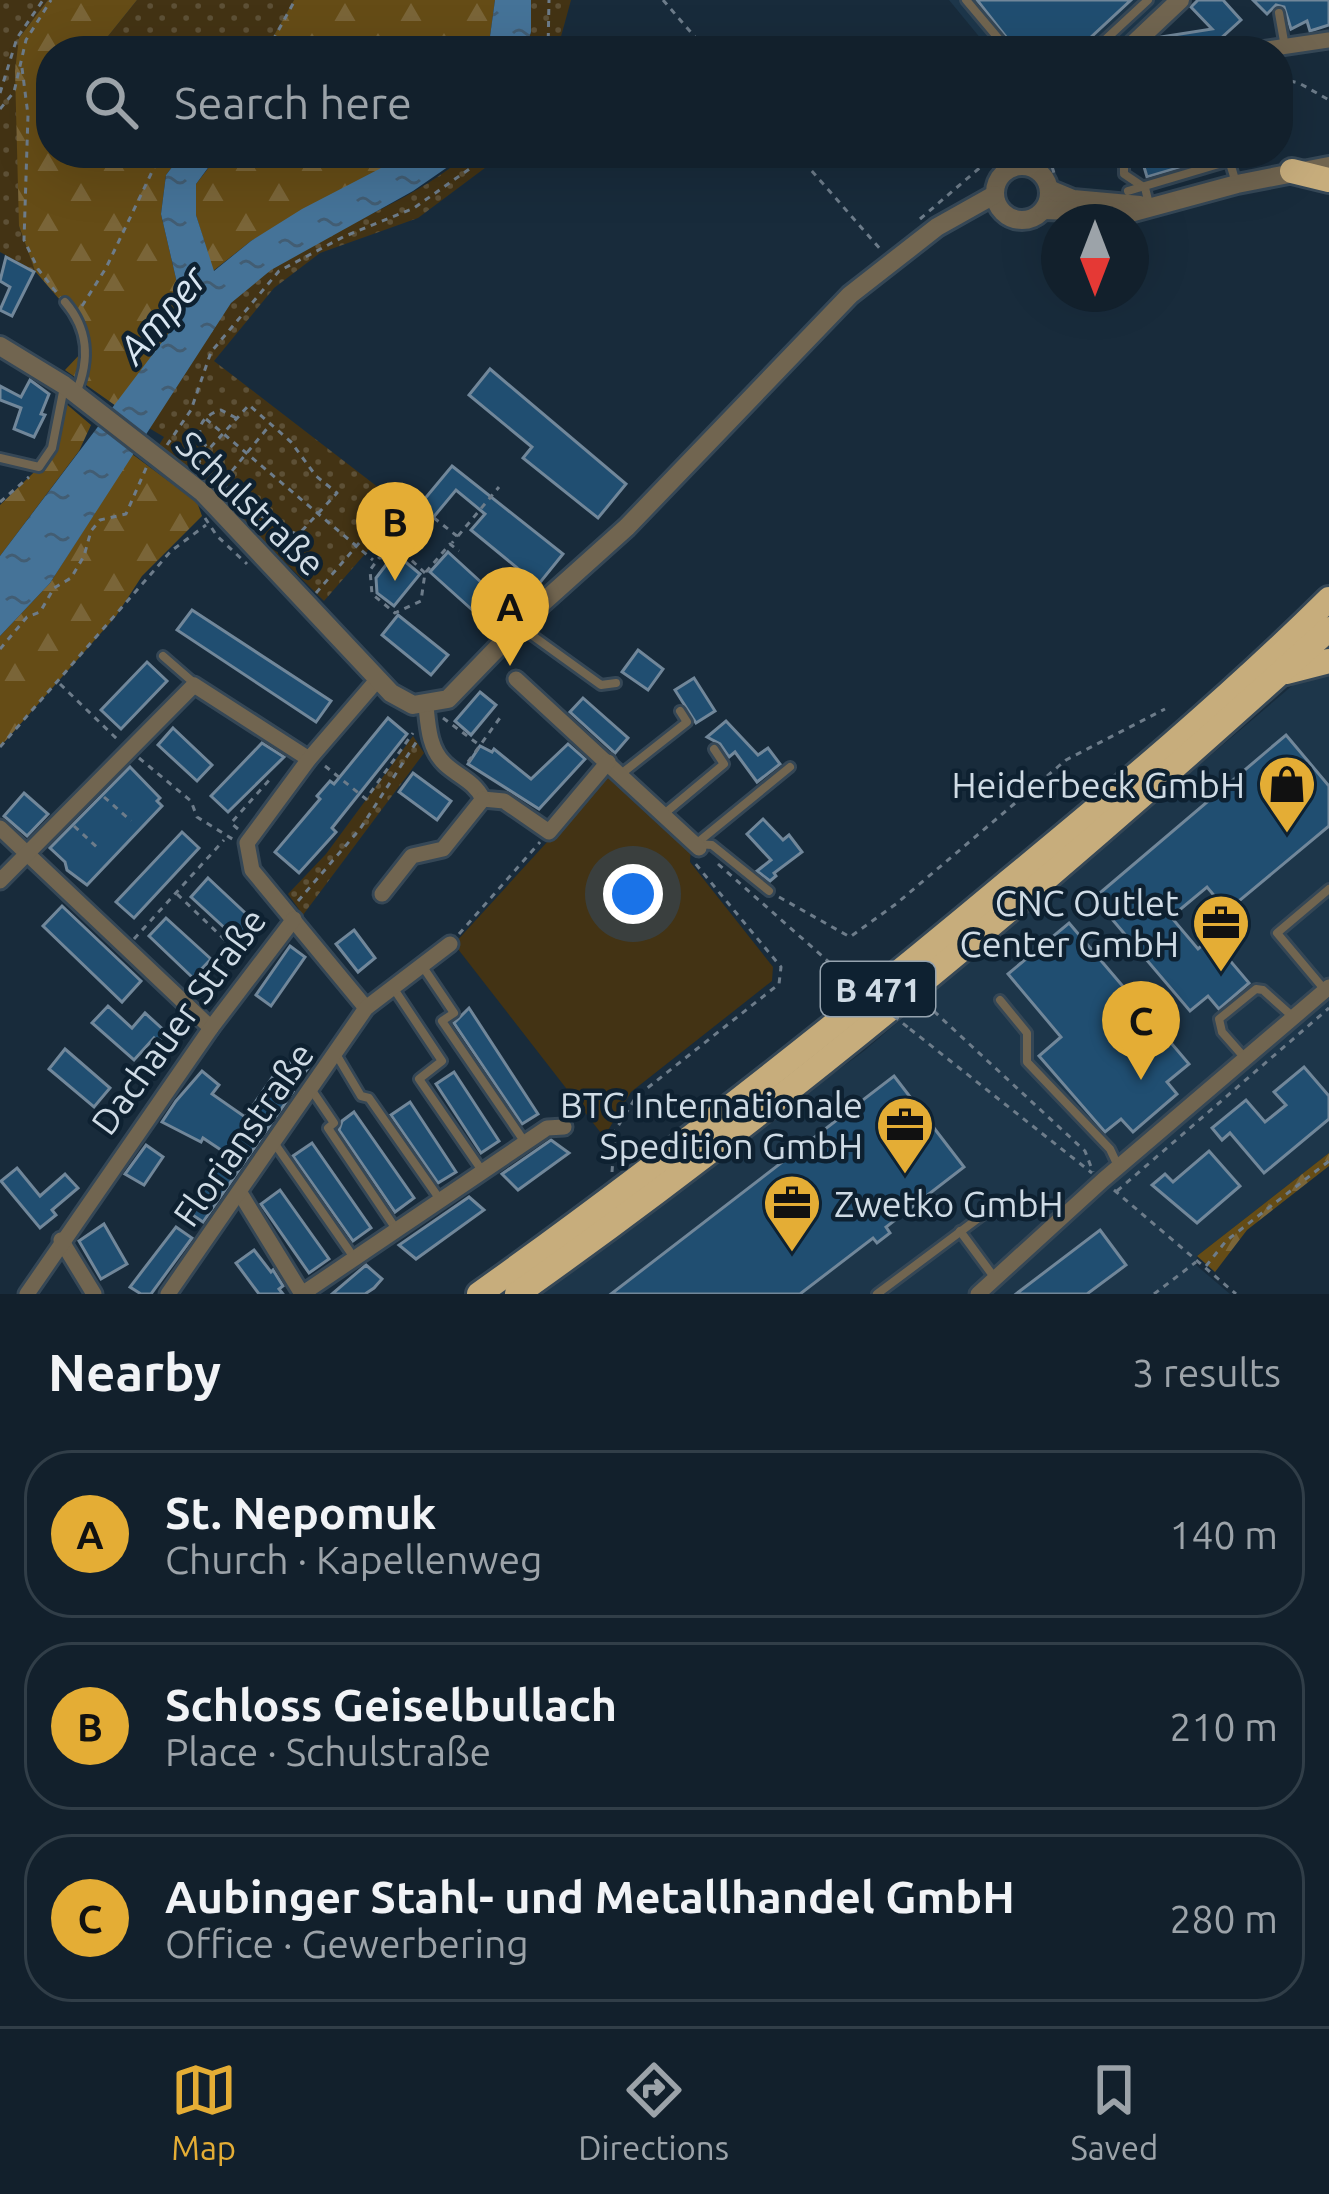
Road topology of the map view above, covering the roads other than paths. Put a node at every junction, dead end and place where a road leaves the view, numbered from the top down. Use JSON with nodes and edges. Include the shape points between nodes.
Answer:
{"nodes":[{"id":1,"x":966,"y":0,"type":"edge"},
{"id":2,"x":1148,"y":0,"type":"edge"},
{"id":3,"x":1180,"y":0,"type":"edge"},
{"id":4,"x":1279,"y":13,"type":"dead end"},
{"id":5,"x":997,"y":36,"type":"edge"},
{"id":6,"x":1109,"y":36,"type":"edge"},
{"id":7,"x":1142,"y":36,"type":"edge"},
{"id":8,"x":1283,"y":36,"type":"edge"},
{"id":9,"x":1329,"y":40,"type":"edge"},
{"id":10,"x":1293,"y":46,"type":"edge"},
{"id":11,"x":1329,"y":166,"type":"edge"},
{"id":12,"x":1017,"y":168,"type":"edge"},
{"id":13,"x":1040,"y":168,"type":"edge"},
{"id":14,"x":1045,"y":168,"type":"edge"},
{"id":15,"x":1125,"y":168,"type":"edge"},
{"id":16,"x":1212,"y":168,"type":"edge"},
{"id":17,"x":1232,"y":168,"type":"edge"},
{"id":18,"x":1292,"y":171,"type":"junction"},
{"id":19,"x":1124,"y":174,"type":"junction"},
{"id":20,"x":1329,"y":180,"type":"edge"},
{"id":21,"x":1237,"y":184,"type":"junction"},
{"id":22,"x":1145,"y":188,"type":"junction"},
{"id":23,"x":1129,"y":197,"type":"junction"},
{"id":24,"x":997,"y":202,"type":"junction"},
{"id":25,"x":1044,"y":204,"type":"edge"},
{"id":26,"x":1150,"y":208,"type":"junction"},
{"id":27,"x":1041,"y":211,"type":"edge"},
{"id":28,"x":65,"y":302,"type":"road end"},
{"id":29,"x":0,"y":346,"type":"edge"},
{"id":30,"x":70,"y":390,"type":"junction"},
{"id":31,"x":0,"y":458,"type":"edge"},
{"id":32,"x":1329,"y":599,"type":"edge"},
{"id":33,"x":518,"y":625,"type":"junction"},
{"id":34,"x":1329,"y":628,"type":"edge"},
{"id":35,"x":163,"y":656,"type":"dead end"},
{"id":36,"x":1329,"y":661,"type":"edge"},
{"id":37,"x":1278,"y":675,"type":"junction"},
{"id":38,"x":516,"y":679,"type":"dead end"},
{"id":39,"x":379,"y":680,"type":"junction"},
{"id":40,"x":616,"y":683,"type":"dead end"},
{"id":41,"x":194,"y":685,"type":"junction"},
{"id":42,"x":438,"y":707,"type":"junction"},
{"id":43,"x":680,"y":711,"type":"dead end"},
{"id":44,"x":714,"y":749,"type":"dead end"},
{"id":45,"x":310,"y":757,"type":"junction"},
{"id":46,"x":790,"y":767,"type":"dead end"},
{"id":47,"x":614,"y":768,"type":"junction"},
{"id":48,"x":483,"y":799,"type":"junction"},
{"id":49,"x":664,"y":814,"type":"junction"},
{"id":50,"x":0,"y":828,"type":"edge"},
{"id":51,"x":698,"y":846,"type":"junction"},
{"id":52,"x":27,"y":854,"type":"junction"},
{"id":53,"x":0,"y":881,"type":"edge"},
{"id":54,"x":1329,"y":889,"type":"edge"},
{"id":55,"x":769,"y":891,"type":"road end"},
{"id":56,"x":382,"y":894,"type":"dead end"},
{"id":57,"x":292,"y":915,"type":"junction"},
{"id":58,"x":450,"y":944,"type":"road end"},
{"id":59,"x":423,"y":967,"type":"junction"},
{"id":60,"x":393,"y":987,"type":"junction"},
{"id":61,"x":1327,"y":989,"type":"edge"},
{"id":62,"x":1000,"y":1000,"type":"dead end"},
{"id":63,"x":366,"y":1008,"type":"junction"},
{"id":64,"x":1294,"y":1017,"type":"junction"},
{"id":65,"x":211,"y":1028,"type":"junction"},
{"id":66,"x":336,"y":1052,"type":"junction"},
{"id":67,"x":1245,"y":1058,"type":"junction"},
{"id":68,"x":311,"y":1089,"type":"junction"},
{"id":69,"x":564,"y":1126,"type":"dead end"},
{"id":70,"x":274,"y":1142,"type":"junction"},
{"id":71,"x":525,"y":1144,"type":"junction"},
{"id":72,"x":1118,"y":1167,"type":"junction"},
{"id":73,"x":483,"y":1172,"type":"junction"},
{"id":74,"x":240,"y":1193,"type":"junction"},
{"id":75,"x":441,"y":1201,"type":"junction"},
{"id":76,"x":996,"y":1205,"type":"dead end"},
{"id":77,"x":397,"y":1230,"type":"junction"},
{"id":78,"x":960,"y":1232,"type":"junction"},
{"id":79,"x":61,"y":1240,"type":"junction"},
{"id":80,"x":355,"y":1259,"type":"junction"},
{"id":81,"x":994,"y":1277,"type":"junction"},
{"id":82,"x":27,"y":1294,"type":"edge"},
{"id":83,"x":94,"y":1294,"type":"edge"},
{"id":84,"x":168,"y":1294,"type":"edge"},
{"id":85,"x":479,"y":1294,"type":"edge"},
{"id":86,"x":517,"y":1294,"type":"edge"},
{"id":87,"x":877,"y":1294,"type":"edge"},
{"id":88,"x":978,"y":1294,"type":"edge"}],
"edges":[{"from":1,"to":5,"type":"lane"},
{"from":2,"to":6,"type":"lane"},
{"from":3,"to":7,"type":"street"},
{"from":4,"to":8,"type":"lane"},
{"from":9,"to":10,"type":"street"},
{"from":11,"to":18,"type":"street"},
{"from":12,"to":24,"type":"street","via":[[1005,171]]},
{"from":13,"to":25,"type":"street"},
{"from":14,"to":23,"type":"street","via":[[1073,199]]},
{"from":15,"to":19,"type":"lane"},
{"from":16,"to":22,"type":"lane"},
{"from":17,"to":21,"type":"lane"},
{"from":18,"to":20,"type":"highway"},
{"from":18,"to":21,"type":"street"},
{"from":19,"to":22,"type":"lane"},
{"from":19,"to":23,"type":"lane"},
{"from":21,"to":26,"type":"street"},
{"from":22,"to":23,"type":"lane"},
{"from":22,"to":26,"type":"lane"},
{"from":23,"to":26,"type":"street"},
{"from":24,"to":27,"type":"street","via":[[1021,220]]},
{"from":24,"to":33,"type":"street","via":[[937,227],[850,295],[626,527]]},
{"from":28,"to":30,"type":"lane","via":[[85,337],[86,360]]},
{"from":29,"to":30,"type":"street","name":"Schulstraße"},
{"from":30,"to":31,"type":"lane","via":[[39,467]]},
{"from":30,"to":39,"type":"street","name":"Schulstraße","via":[[203,493]]},
{"from":32,"to":85,"type":"highway","number":"B 471","via":[[933,945]]},
{"from":33,"to":40,"type":"lane","via":[[601,685]]},
{"from":33,"to":42,"type":"street"},
{"from":34,"to":37,"type":"highway","number":"B 471"},
{"from":35,"to":41,"type":"lane"},
{"from":36,"to":37,"type":"highway"},
{"from":37,"to":86,"type":"highway","number":"B 471","via":[[780,1099]]},
{"from":38,"to":47,"type":"street"},
{"from":39,"to":42,"type":"street","name":"Schulstraße","via":[[403,701]]},
{"from":39,"to":45,"type":"street"},
{"from":41,"to":45,"type":"street"},
{"from":41,"to":52,"type":"street"},
{"from":42,"to":48,"type":"street","via":[[437,754]]},
{"from":43,"to":47,"type":"lane","via":[[687,722]]},
{"from":44,"to":49,"type":"lane","via":[[724,764]]},
{"from":45,"to":57,"type":"street","name":"Dachauer Straße","via":[[248,841],[252,870]]},
{"from":46,"to":51,"type":"lane"},
{"from":47,"to":48,"type":"street","via":[[549,832],[504,801]]},
{"from":47,"to":49,"type":"street"},
{"from":48,"to":56,"type":"street","via":[[443,849],[412,856]]},
{"from":49,"to":51,"type":"street"},
{"from":50,"to":52,"type":"street"},
{"from":51,"to":55,"type":"lane","via":[[712,845]]},
{"from":52,"to":53,"type":"street"},
{"from":52,"to":65,"type":"street"},
{"from":54,"to":61,"type":"lane","via":[[1276,933]]},
{"from":57,"to":63,"type":"street"},
{"from":57,"to":65,"type":"street","name":"Dachauer Straße"},
{"from":58,"to":59,"type":"street","name":"Florianstraße"},
{"from":59,"to":60,"type":"street","name":"Florianstraße"},
{"from":59,"to":71,"type":"lane","via":[[454,1013],[442,1021]]},
{"from":60,"to":63,"type":"street","name":"Florianstraße"},
{"from":60,"to":73,"type":"lane","via":[[442,1061],[419,1079]]},
{"from":61,"to":64,"type":"street"},
{"from":62,"to":72,"type":"lane","via":[[1028,1034],[1027,1062]]},
{"from":63,"to":66,"type":"street","name":"Florianstraße"},
{"from":64,"to":67,"type":"street"},
{"from":64,"to":67,"type":"lane","via":[[1256,989],[1219,1019]]},
{"from":65,"to":79,"type":"street","name":"Dachauer Straße"},
{"from":66,"to":68,"type":"street","name":"Florianstraße"},
{"from":66,"to":75,"type":"lane"},
{"from":67,"to":72,"type":"street"},
{"from":68,"to":70,"type":"street","name":"Florianstraße"},
{"from":68,"to":77,"type":"lane"},
{"from":69,"to":71,"type":"street"},
{"from":70,"to":74,"type":"street","name":"Florianstraße"},
{"from":70,"to":80,"type":"lane"},
{"from":71,"to":73,"type":"street"},
{"from":72,"to":81,"type":"street"},
{"from":73,"to":75,"type":"street"},
{"from":74,"to":80,"type":"street","via":[[302,1294]]},
{"from":74,"to":84,"type":"street","name":"Florianstraße"},
{"from":75,"to":77,"type":"street"},
{"from":76,"to":78,"type":"lane"},
{"from":77,"to":80,"type":"street"},
{"from":78,"to":81,"type":"lane"},
{"from":78,"to":87,"type":"lane"},
{"from":79,"to":82,"type":"street","name":"Dachauer Straße"},
{"from":79,"to":83,"type":"street"},
{"from":81,"to":88,"type":"street"}]}
